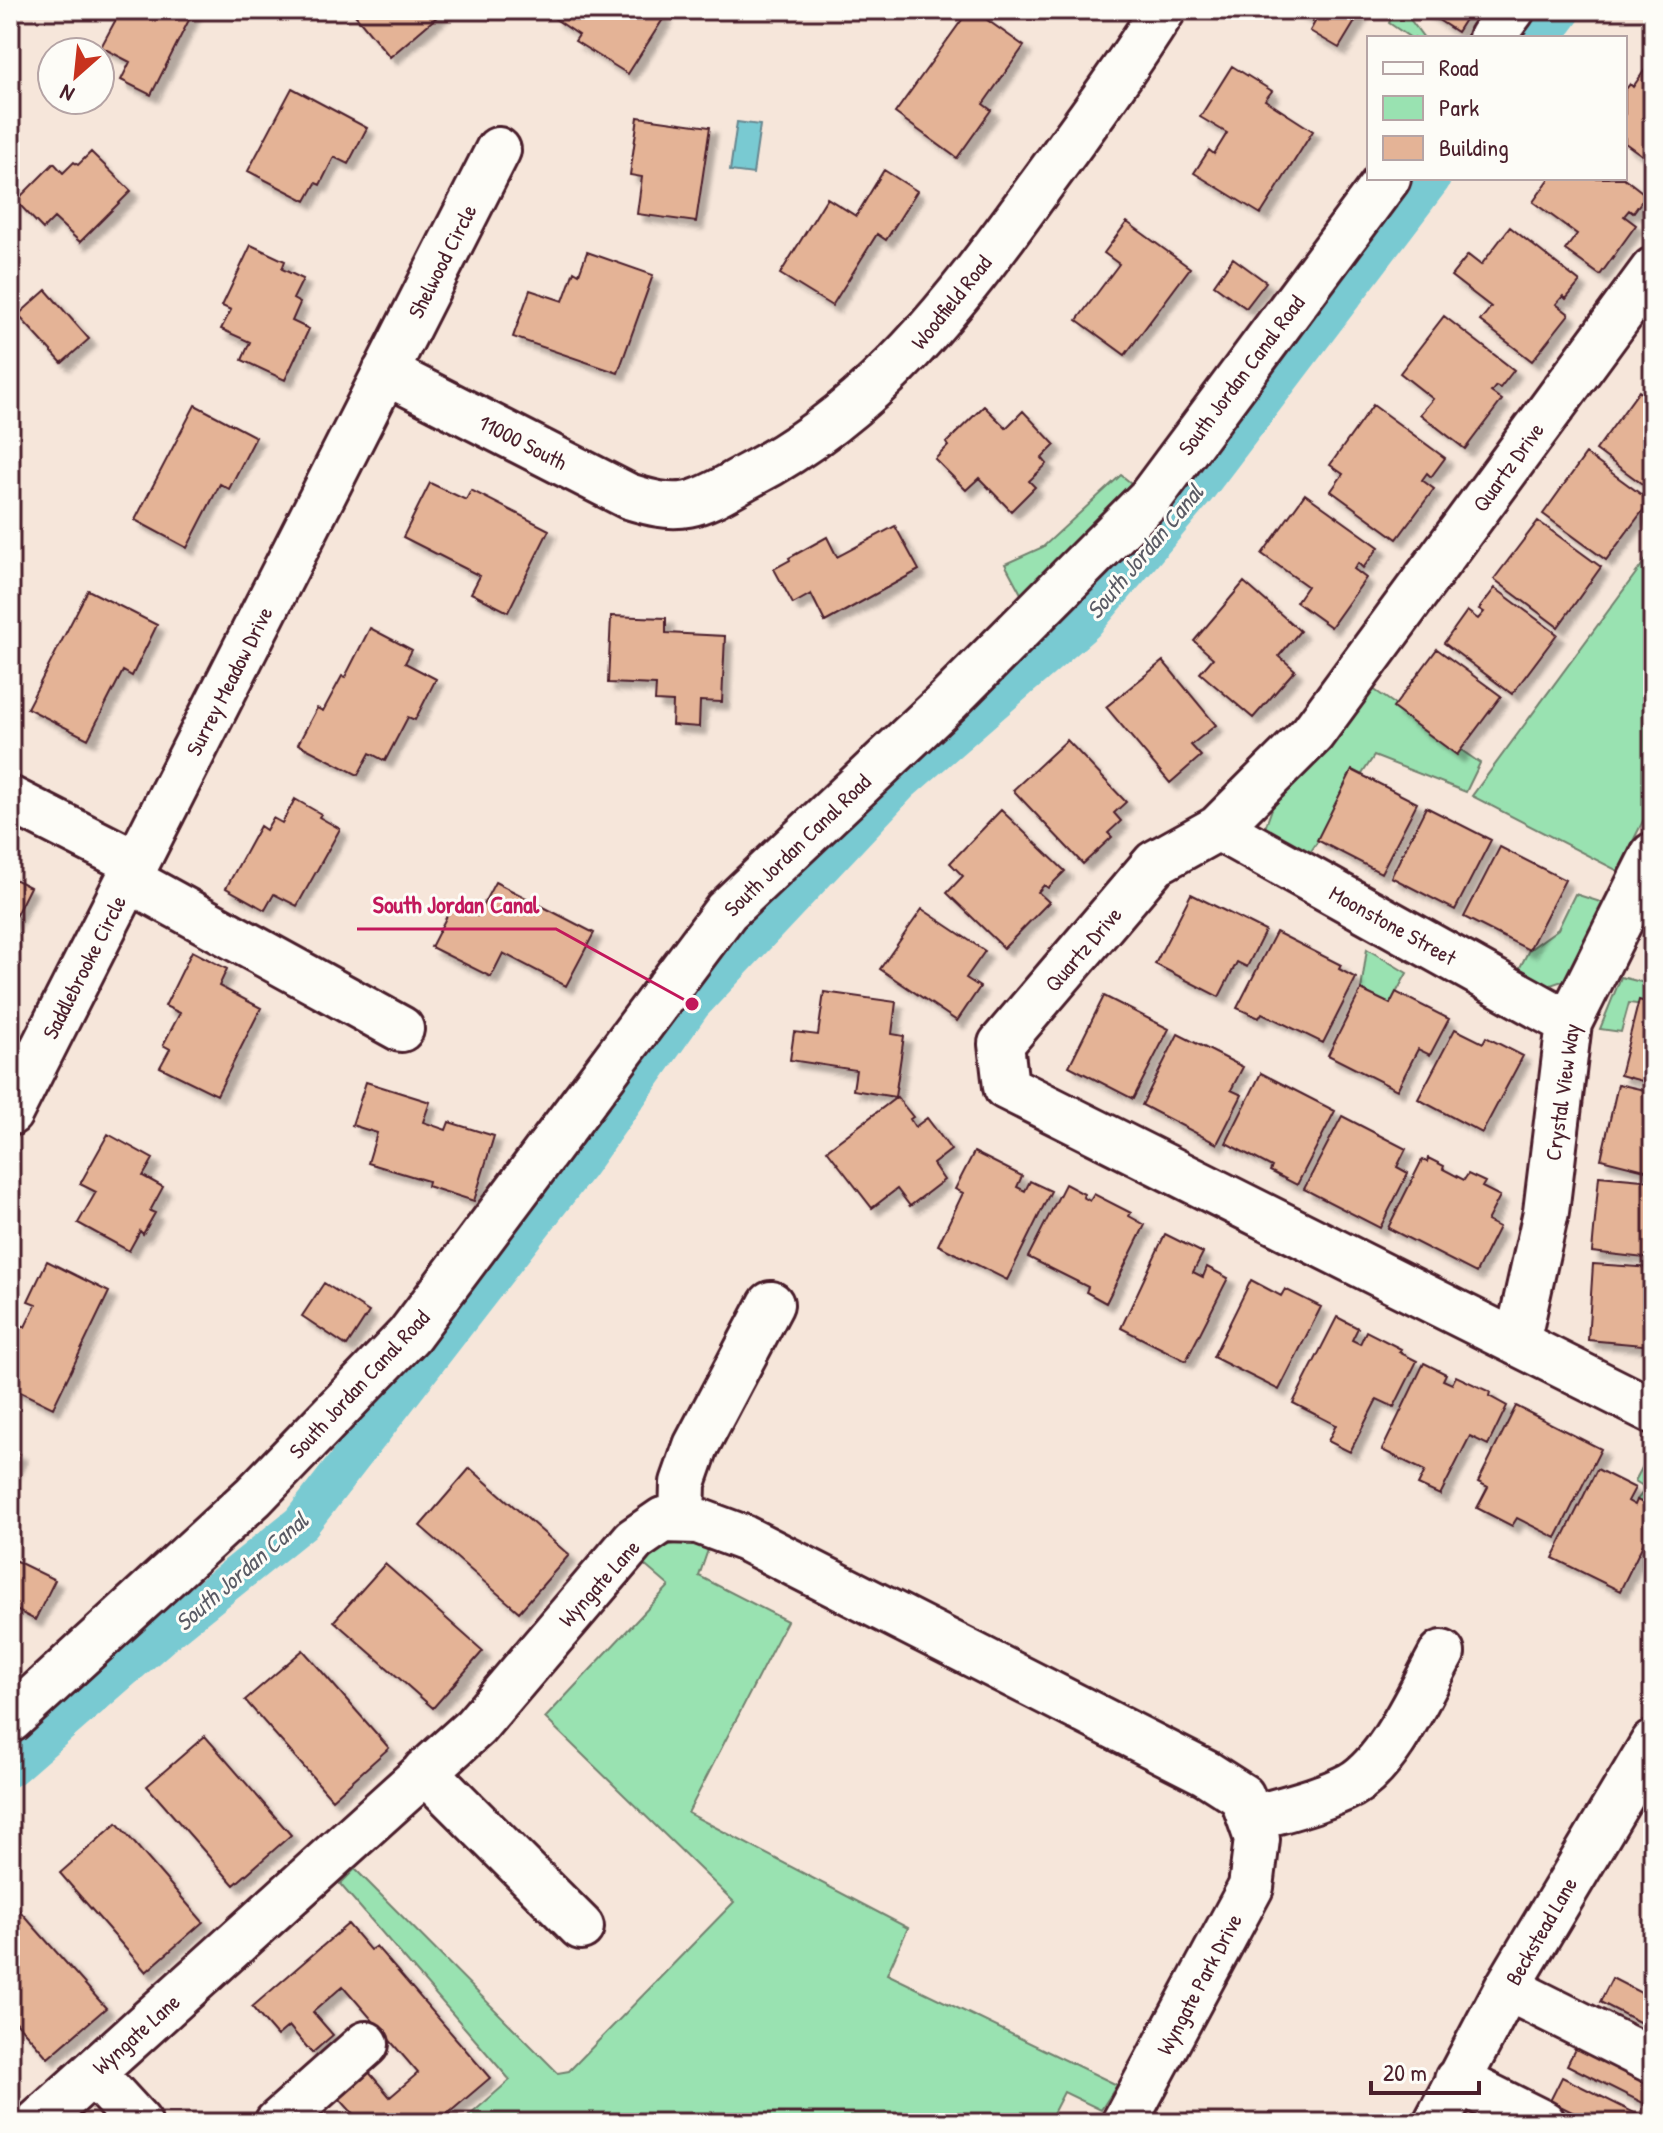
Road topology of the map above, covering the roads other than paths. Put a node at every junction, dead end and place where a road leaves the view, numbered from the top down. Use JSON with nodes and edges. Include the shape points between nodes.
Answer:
{"nodes":[{"id":1,"x":1163,"y":10,"type":"edge"},
{"id":2,"x":1512,"y":10,"type":"edge"},
{"id":3,"x":1492,"y":36,"type":"edge"},
{"id":4,"x":498,"y":150,"type":"dead end"},
{"id":5,"x":1387,"y":180,"type":"edge"},
{"id":6,"x":1653,"y":270,"type":"edge"},
{"id":7,"x":385,"y":372,"type":"junction"},
{"id":8,"x":663,"y":506,"type":"joint"},
{"id":9,"x":10,"y":799,"type":"edge"},
{"id":10,"x":1218,"y":828,"type":"junction"},
{"id":11,"x":1653,"y":855,"type":"edge"},
{"id":12,"x":132,"y":871,"type":"junction"},
{"id":13,"x":1569,"y":1023,"type":"junction"},
{"id":14,"x":401,"y":1029,"type":"dead end"},
{"id":15,"x":10,"y":1113,"type":"edge"},
{"id":16,"x":771,"y":1304,"type":"dead end"},
{"id":17,"x":1517,"y":1343,"type":"junction"},
{"id":18,"x":1653,"y":1411,"type":"edge"},
{"id":19,"x":682,"y":1520,"type":"junction"},
{"id":20,"x":1442,"y":1653,"type":"dead end"},
{"id":21,"x":10,"y":1720,"type":"edge"},
{"id":22,"x":1653,"y":1743,"type":"edge"},
{"id":23,"x":425,"y":1771,"type":"junction"},
{"id":24,"x":1254,"y":1829,"type":"junction"},
{"id":25,"x":581,"y":1927,"type":"dead end"},
{"id":26,"x":1507,"y":1988,"type":"junction"},
{"id":27,"x":366,"y":2044,"type":"dead end"},
{"id":28,"x":1653,"y":2061,"type":"edge"},
{"id":29,"x":93,"y":2073,"type":"junction"},
{"id":30,"x":1457,"y":2080,"type":"junction"},
{"id":31,"x":37,"y":2123,"type":"edge"},
{"id":32,"x":139,"y":2123,"type":"edge"},
{"id":33,"x":277,"y":2123,"type":"edge"},
{"id":34,"x":1124,"y":2123,"type":"edge"},
{"id":35,"x":1436,"y":2123,"type":"edge"},
{"id":36,"x":1543,"y":2123,"type":"edge"}],
"edges":[{"from":1,"to":8,"type":"street","name":"Woodfield Road","via":[[965,290],[908,356],[844,414],[778,461],[708,497]]},
{"from":2,"to":3,"type":"street"},
{"from":4,"to":7,"type":"street","name":"Shelwood Circle"},
{"from":5,"to":21,"type":"street","name":"South Jordan Canal Road","via":[[1150,498],[949,700],[726,911],[409,1335],[254,1496]]},
{"from":6,"to":10,"type":"street","name":"Quartz Drive","via":[[1312,734]]},
{"from":7,"to":8,"type":"street","name":"11000 South","via":[[628,496]]},
{"from":7,"to":12,"type":"street","name":"Surrey Meadow Drive"},
{"from":9,"to":12,"type":"street"},
{"from":10,"to":13,"type":"street","name":"Moonstone Street"},
{"from":10,"to":17,"type":"street","name":"Quartz Drive","via":[[1155,863],[1001,1044],[1006,1087]]},
{"from":11,"to":13,"type":"street","name":"Crystal View Way"},
{"from":12,"to":14,"type":"street"},
{"from":12,"to":15,"type":"street","name":"Saddlebrooke Circle"},
{"from":13,"to":17,"type":"street","name":"Crystal View Way","via":[[1546,1212]]},
{"from":16,"to":19,"type":"street","via":[[696,1446],[683,1483]]},
{"from":17,"to":18,"type":"street","name":"Quartz Drive"},
{"from":19,"to":23,"type":"street","name":"Wyngate Lane","via":[[663,1520],[634,1540],[475,1727]]},
{"from":19,"to":24,"type":"street","via":[[744,1538],[1206,1773],[1242,1796]]},
{"from":20,"to":24,"type":"street","via":[[1388,1749],[1365,1775]]},
{"from":22,"to":26,"type":"street","name":"Beckstead Lane"},
{"from":23,"to":25,"type":"street"},
{"from":23,"to":29,"type":"street","name":"Wyngate Lane"},
{"from":24,"to":34,"type":"street","name":"Wyngate Park Drive","via":[[1251,1887]]},
{"from":26,"to":28,"type":"street"},
{"from":26,"to":30,"type":"street","name":"Beckstead Lane"},
{"from":27,"to":33,"type":"street"},
{"from":29,"to":31,"type":"street","name":"Wyngate Lane"},
{"from":29,"to":32,"type":"street"},
{"from":30,"to":35,"type":"street","name":"Beckstead Lane"},
{"from":30,"to":36,"type":"street"}]}
